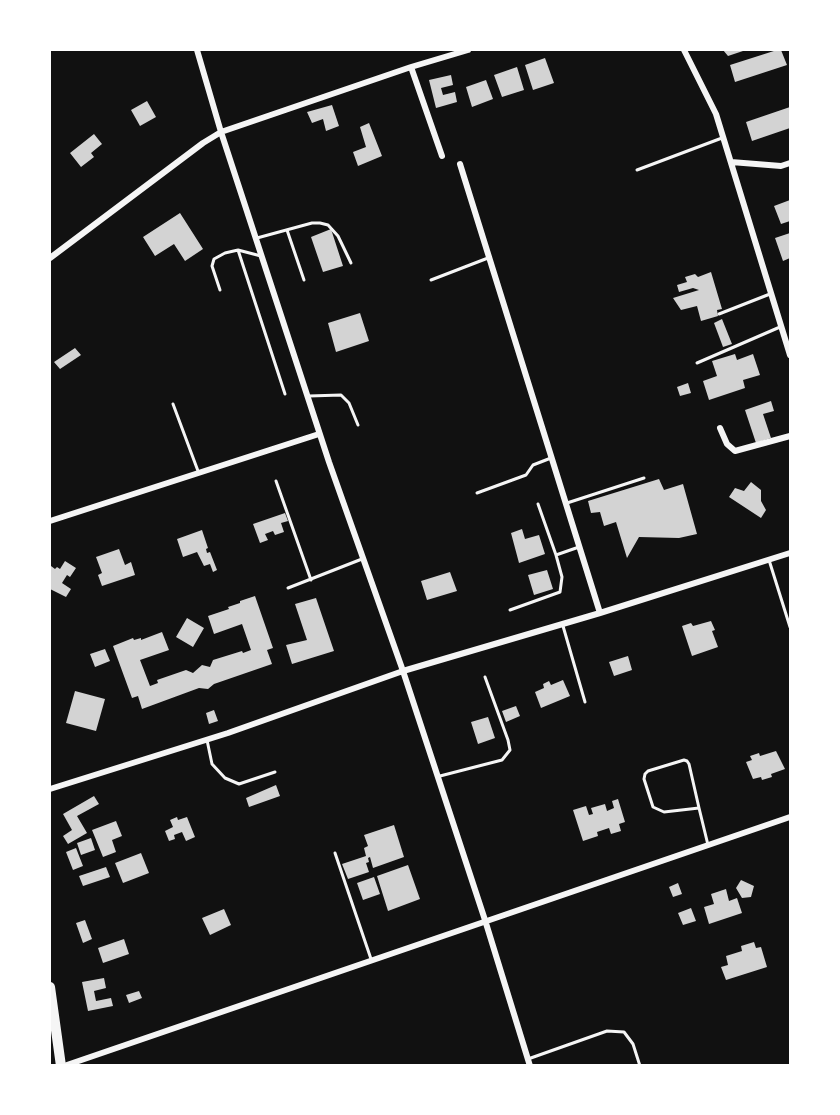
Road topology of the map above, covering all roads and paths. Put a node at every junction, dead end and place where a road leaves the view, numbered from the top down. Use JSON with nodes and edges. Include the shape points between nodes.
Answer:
{"nodes":[{"id":1,"x":197,"y":50,"type":"edge"},
{"id":2,"x":468,"y":50,"type":"edge"},
{"id":3,"x":684,"y":50,"type":"edge"},
{"id":4,"x":411,"y":66,"type":"junction"},
{"id":5,"x":221,"y":132,"type":"junction"},
{"id":6,"x":723,"y":138,"type":"junction"},
{"id":7,"x":442,"y":156,"type":"dead end"},
{"id":8,"x":731,"y":162,"type":"junction"},
{"id":9,"x":790,"y":163,"type":"edge"},
{"id":10,"x":460,"y":164,"type":"dead end"},
{"id":11,"x":637,"y":170,"type":"dead end"},
{"id":12,"x":287,"y":230,"type":"junction"},
{"id":13,"x":257,"y":238,"type":"junction"},
{"id":14,"x":238,"y":250,"type":"junction"},
{"id":15,"x":263,"y":256,"type":"junction"},
{"id":16,"x":50,"y":258,"type":"edge"},
{"id":17,"x":488,"y":258,"type":"junction"},
{"id":18,"x":351,"y":263,"type":"dead end"},
{"id":19,"x":304,"y":280,"type":"dead end"},
{"id":20,"x":431,"y":280,"type":"dead end"},
{"id":21,"x":220,"y":290,"type":"dead end"},
{"id":22,"x":772,"y":293,"type":"junction"},
{"id":23,"x":719,"y":314,"type":"dead end"},
{"id":24,"x":782,"y":327,"type":"junction"},
{"id":25,"x":790,"y":355,"type":"edge"},
{"id":26,"x":697,"y":363,"type":"dead end"},
{"id":27,"x":285,"y":394,"type":"dead end"},
{"id":28,"x":308,"y":397,"type":"junction"},
{"id":29,"x":173,"y":404,"type":"dead end"},
{"id":30,"x":358,"y":425,"type":"dead end"},
{"id":31,"x":720,"y":428,"type":"dead end"},
{"id":32,"x":319,"y":434,"type":"junction"},
{"id":33,"x":790,"y":436,"type":"edge"},
{"id":34,"x":553,"y":458,"type":"junction"},
{"id":35,"x":199,"y":473,"type":"junction"},
{"id":36,"x":644,"y":477,"type":"dead end"},
{"id":37,"x":276,"y":481,"type":"dead end"},
{"id":38,"x":477,"y":493,"type":"dead end"},
{"id":39,"x":567,"y":502,"type":"junction"},
{"id":40,"x":538,"y":504,"type":"dead end"},
{"id":41,"x":50,"y":521,"type":"edge"},
{"id":42,"x":579,"y":547,"type":"junction"},
{"id":43,"x":790,"y":553,"type":"edge"},
{"id":44,"x":556,"y":555,"type":"junction"},
{"id":45,"x":362,"y":559,"type":"junction"},
{"id":46,"x":769,"y":560,"type":"junction"},
{"id":47,"x":311,"y":580,"type":"junction"},
{"id":48,"x":288,"y":588,"type":"dead end"},
{"id":49,"x":510,"y":610,"type":"dead end"},
{"id":50,"x":600,"y":613,"type":"junction"},
{"id":51,"x":563,"y":624,"type":"junction"},
{"id":52,"x":790,"y":627,"type":"edge"},
{"id":53,"x":403,"y":671,"type":"junction"},
{"id":54,"x":485,"y":677,"type":"dead end"},
{"id":55,"x":585,"y":702,"type":"dead end"},
{"id":56,"x":207,"y":740,"type":"junction"},
{"id":57,"x":275,"y":772,"type":"dead end"},
{"id":58,"x":438,"y":777,"type":"junction"},
{"id":59,"x":50,"y":789,"type":"edge"},
{"id":60,"x":699,"y":808,"type":"junction"},
{"id":61,"x":790,"y":817,"type":"edge"},
{"id":62,"x":708,"y":845,"type":"junction"},
{"id":63,"x":335,"y":853,"type":"dead end"},
{"id":64,"x":485,"y":920,"type":"junction"},
{"id":65,"x":372,"y":961,"type":"junction"},
{"id":66,"x":50,"y":987,"type":"edge"},
{"id":67,"x":529,"y":1062,"type":"edge"},
{"id":68,"x":62,"y":1065,"type":"edge"},
{"id":69,"x":640,"y":1065,"type":"edge"}],
"edges":[{"from":1,"to":5,"type":"street"},
{"from":2,"to":4,"type":"street"},
{"from":3,"to":6,"type":"street","via":[[716,114]]},
{"from":4,"to":5,"type":"street"},
{"from":4,"to":7,"type":"street"},
{"from":5,"to":13,"type":"street"},
{"from":5,"to":15,"type":"lane"},
{"from":5,"to":16,"type":"street"},
{"from":6,"to":8,"type":"street"},
{"from":6,"to":11,"type":"lane"},
{"from":8,"to":9,"type":"street","via":[[781,166]]},
{"from":8,"to":22,"type":"street"},
{"from":10,"to":17,"type":"street"},
{"from":12,"to":13,"type":"lane"},
{"from":12,"to":18,"type":"lane","via":[[312,223],[328,225]]},
{"from":12,"to":19,"type":"lane"},
{"from":13,"to":15,"type":"street"},
{"from":14,"to":15,"type":"lane"},
{"from":14,"to":21,"type":"lane","via":[[214,259],[212,266]]},
{"from":14,"to":27,"type":"lane"},
{"from":15,"to":28,"type":"street"},
{"from":17,"to":20,"type":"lane"},
{"from":17,"to":34,"type":"street"},
{"from":22,"to":23,"type":"lane"},
{"from":22,"to":24,"type":"street"},
{"from":24,"to":25,"type":"street"},
{"from":24,"to":26,"type":"lane"},
{"from":28,"to":30,"type":"lane","via":[[341,395],[349,403]]},
{"from":28,"to":32,"type":"street"},
{"from":29,"to":35,"type":"lane"},
{"from":31,"to":33,"type":"street","via":[[735,451]]},
{"from":32,"to":35,"type":"street"},
{"from":32,"to":45,"type":"street"},
{"from":34,"to":38,"type":"lane","via":[[533,465],[526,475]]},
{"from":34,"to":39,"type":"street"},
{"from":35,"to":41,"type":"street"},
{"from":36,"to":39,"type":"lane"},
{"from":37,"to":47,"type":"lane"},
{"from":39,"to":42,"type":"street"},
{"from":40,"to":44,"type":"lane"},
{"from":42,"to":44,"type":"lane"},
{"from":42,"to":50,"type":"street"},
{"from":43,"to":46,"type":"street"},
{"from":44,"to":49,"type":"lane","via":[[562,577],[560,592]]},
{"from":45,"to":47,"type":"lane"},
{"from":45,"to":53,"type":"street"},
{"from":46,"to":50,"type":"street"},
{"from":46,"to":52,"type":"lane"},
{"from":47,"to":48,"type":"lane"},
{"from":50,"to":51,"type":"street"},
{"from":51,"to":53,"type":"street"},
{"from":51,"to":55,"type":"lane"},
{"from":53,"to":56,"type":"street"},
{"from":53,"to":58,"type":"street"},
{"from":54,"to":58,"type":"lane","via":[[510,750],[502,760]]},
{"from":56,"to":57,"type":"lane","via":[[212,764],[225,778],[239,784]]},
{"from":56,"to":59,"type":"street"},
{"from":58,"to":64,"type":"street"},
{"from":60,"to":60,"type":"lane","via":[[687,761],[645,774],[653,807],[664,812]]},
{"from":60,"to":62,"type":"lane"},
{"from":61,"to":62,"type":"street"},
{"from":62,"to":64,"type":"street"},
{"from":63,"to":65,"type":"lane"},
{"from":64,"to":65,"type":"street"},
{"from":64,"to":67,"type":"street"},
{"from":65,"to":68,"type":"street"},
{"from":66,"to":68,"type":"highway"},
{"from":67,"to":69,"type":"lane","via":[[607,1031],[624,1032]]}]}
